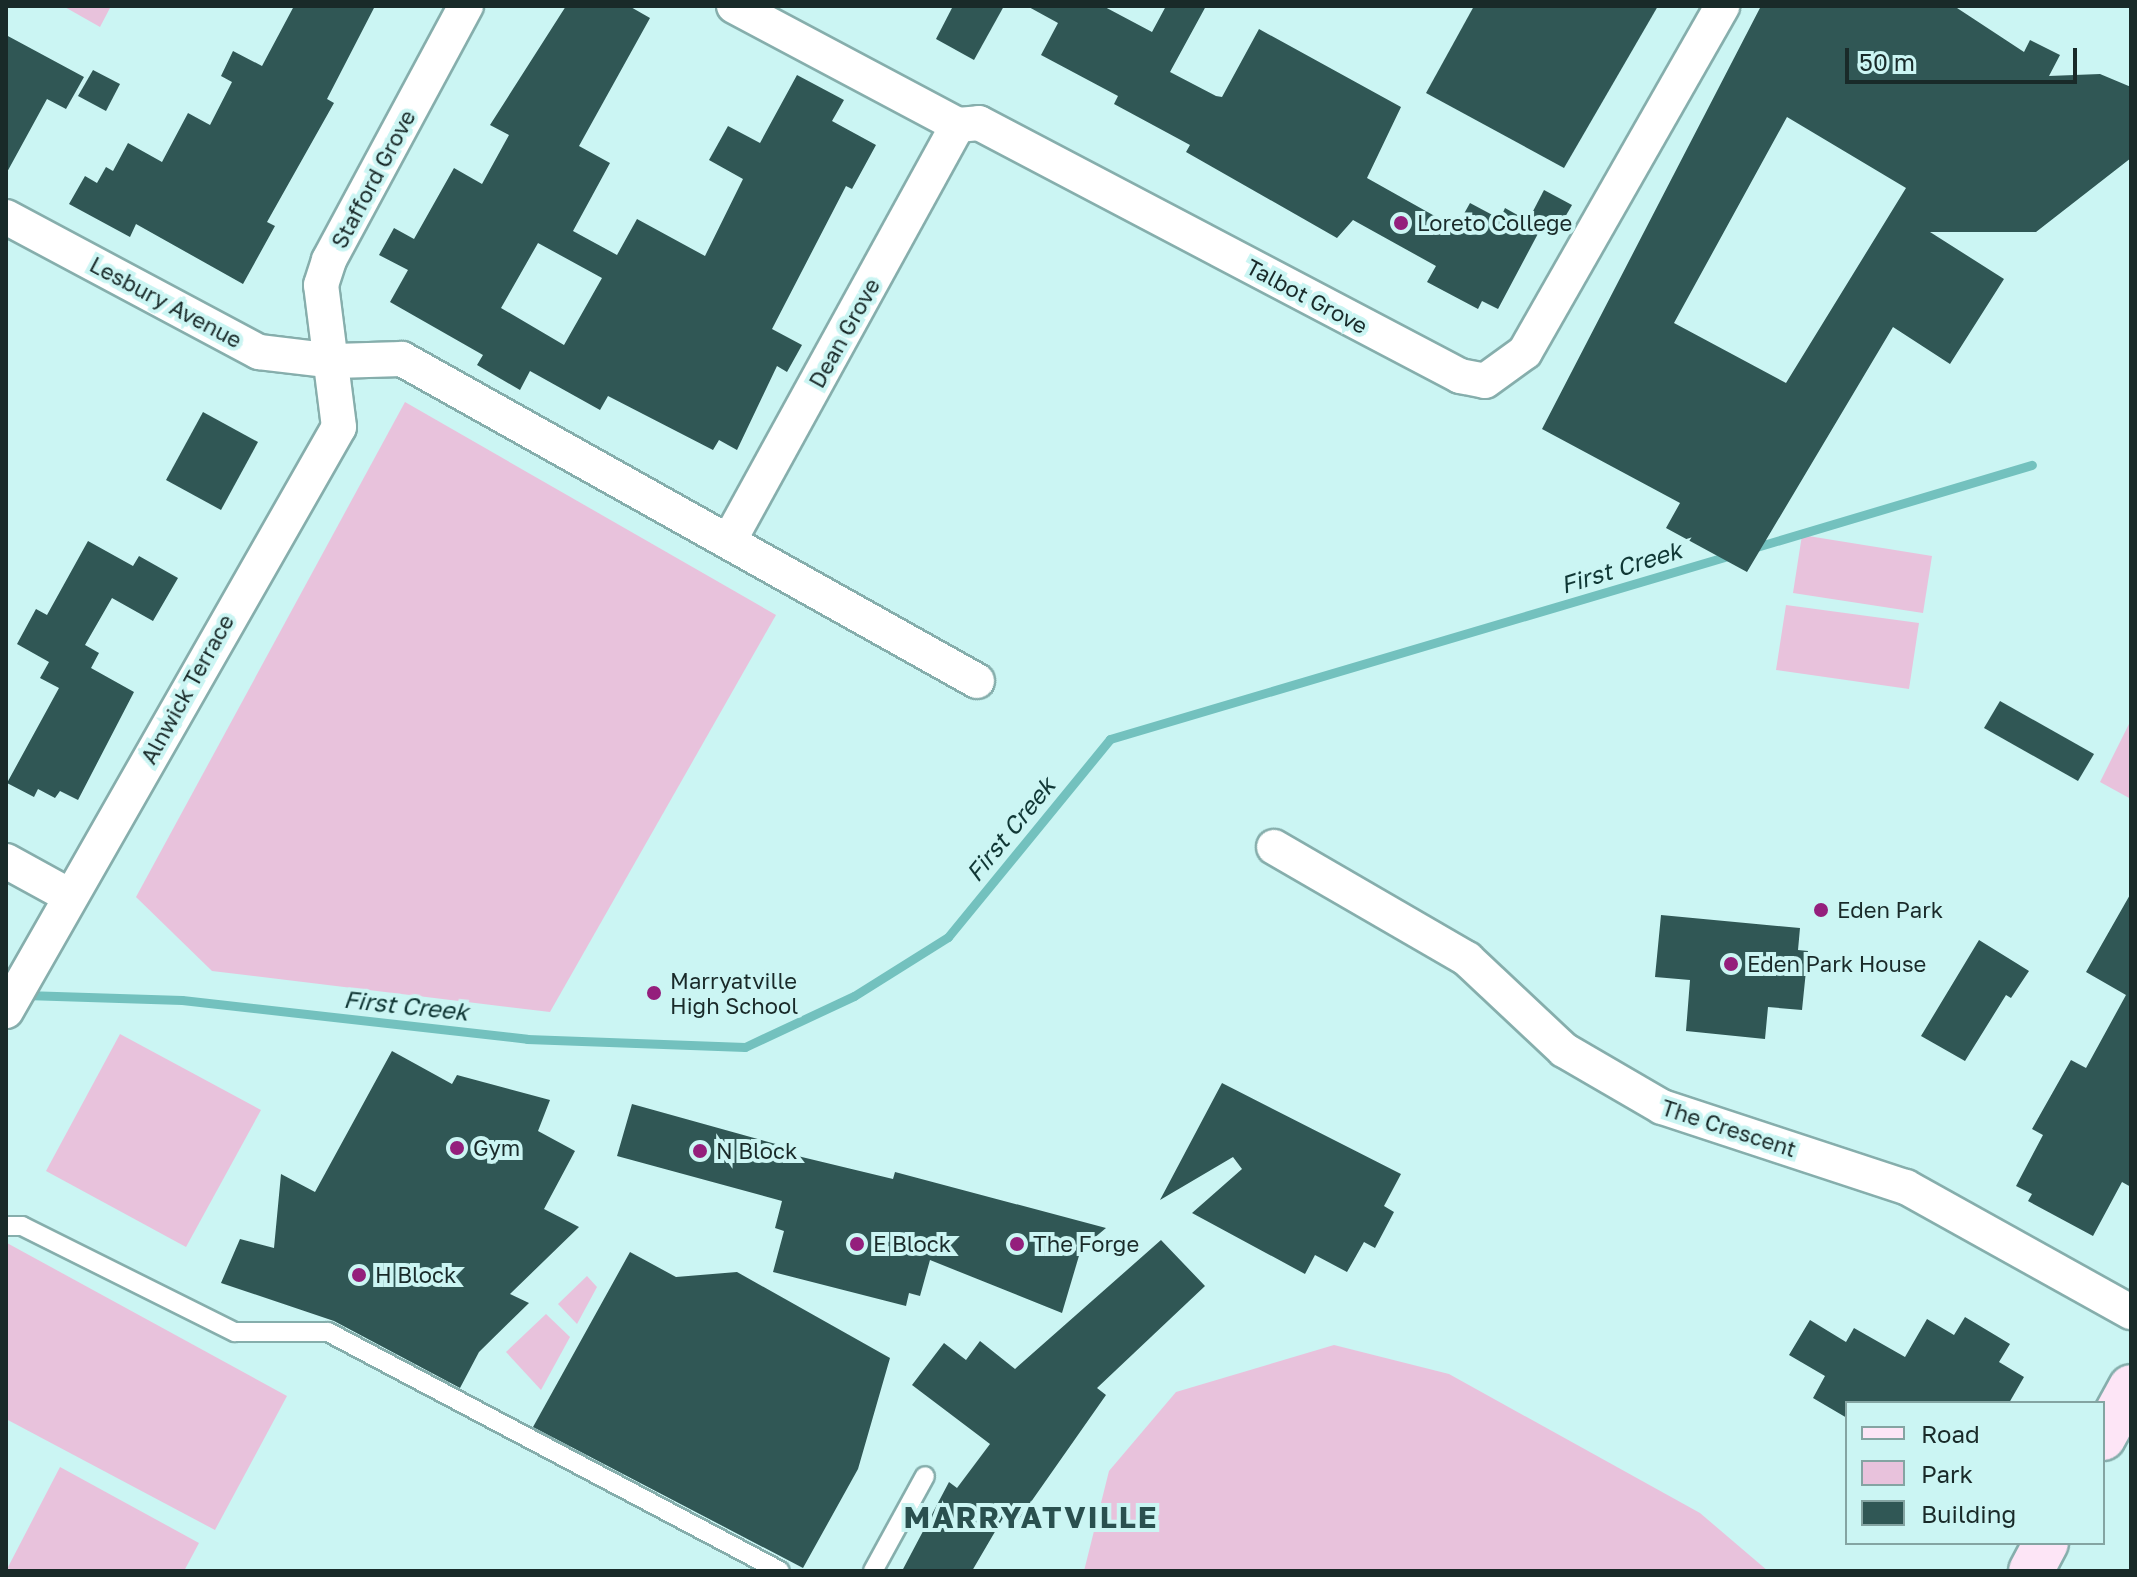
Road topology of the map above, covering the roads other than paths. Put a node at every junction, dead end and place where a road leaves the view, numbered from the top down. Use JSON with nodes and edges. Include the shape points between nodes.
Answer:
{"nodes":[{"id":1,"x":466,"y":6,"type":"edge"},
{"id":2,"x":734,"y":6,"type":"edge"},
{"id":3,"x":1722,"y":6,"type":"edge"},
{"id":4,"x":958,"y":125,"type":"junction"},
{"id":5,"x":6,"y":217,"type":"edge"},
{"id":6,"x":335,"y":361,"type":"junction"},
{"id":7,"x":729,"y":541,"type":"junction"},
{"id":8,"x":977,"y":681,"type":"dead end"},
{"id":9,"x":1274,"y":847,"type":"dead end"},
{"id":10,"x":6,"y":861,"type":"edge"},
{"id":11,"x":70,"y":896,"type":"junction"},
{"id":12,"x":6,"y":1011,"type":"edge"},
{"id":13,"x":6,"y":1226,"type":"edge"},
{"id":14,"x":2131,"y":1312,"type":"edge"},
{"id":15,"x":2131,"y":1387,"type":"edge"},
{"id":16,"x":2105,"y":1434,"type":"edge"},
{"id":17,"x":925,"y":1476,"type":"dead end"},
{"id":18,"x":780,"y":1571,"type":"edge"},
{"id":19,"x":873,"y":1571,"type":"edge"}],
"edges":[{"from":1,"to":6,"type":"street","name":"Stafford Grove","via":[[329,260],[321,285]]},
{"from":2,"to":4,"type":"street","name":"Talbot Grove"},
{"from":3,"to":4,"type":"street","name":"Talbot Grove","via":[[1525,352],[1485,381],[1460,376],[979,123]]},
{"from":4,"to":7,"type":"street","name":"Dean Grove"},
{"from":5,"to":6,"type":"street","name":"Lesbury Avenue","via":[[259,352]]},
{"from":6,"to":7,"type":"street","via":[[402,359]]},
{"from":6,"to":11,"type":"street","name":"Alnwick Terrace","via":[[339,427]]},
{"from":7,"to":8,"type":"street"},
{"from":9,"to":14,"type":"street","name":"The Crescent","via":[[1467,959],[1564,1050],[1662,1107],[1906,1187]]},
{"from":10,"to":11,"type":"street"},
{"from":11,"to":12,"type":"street","name":"Alnwick Terrace"},
{"from":13,"to":18,"type":"lane","via":[[22,1226],[235,1332],[328,1332]]},
{"from":15,"to":16,"type":"main road"},
{"from":17,"to":19,"type":"lane"}]}
